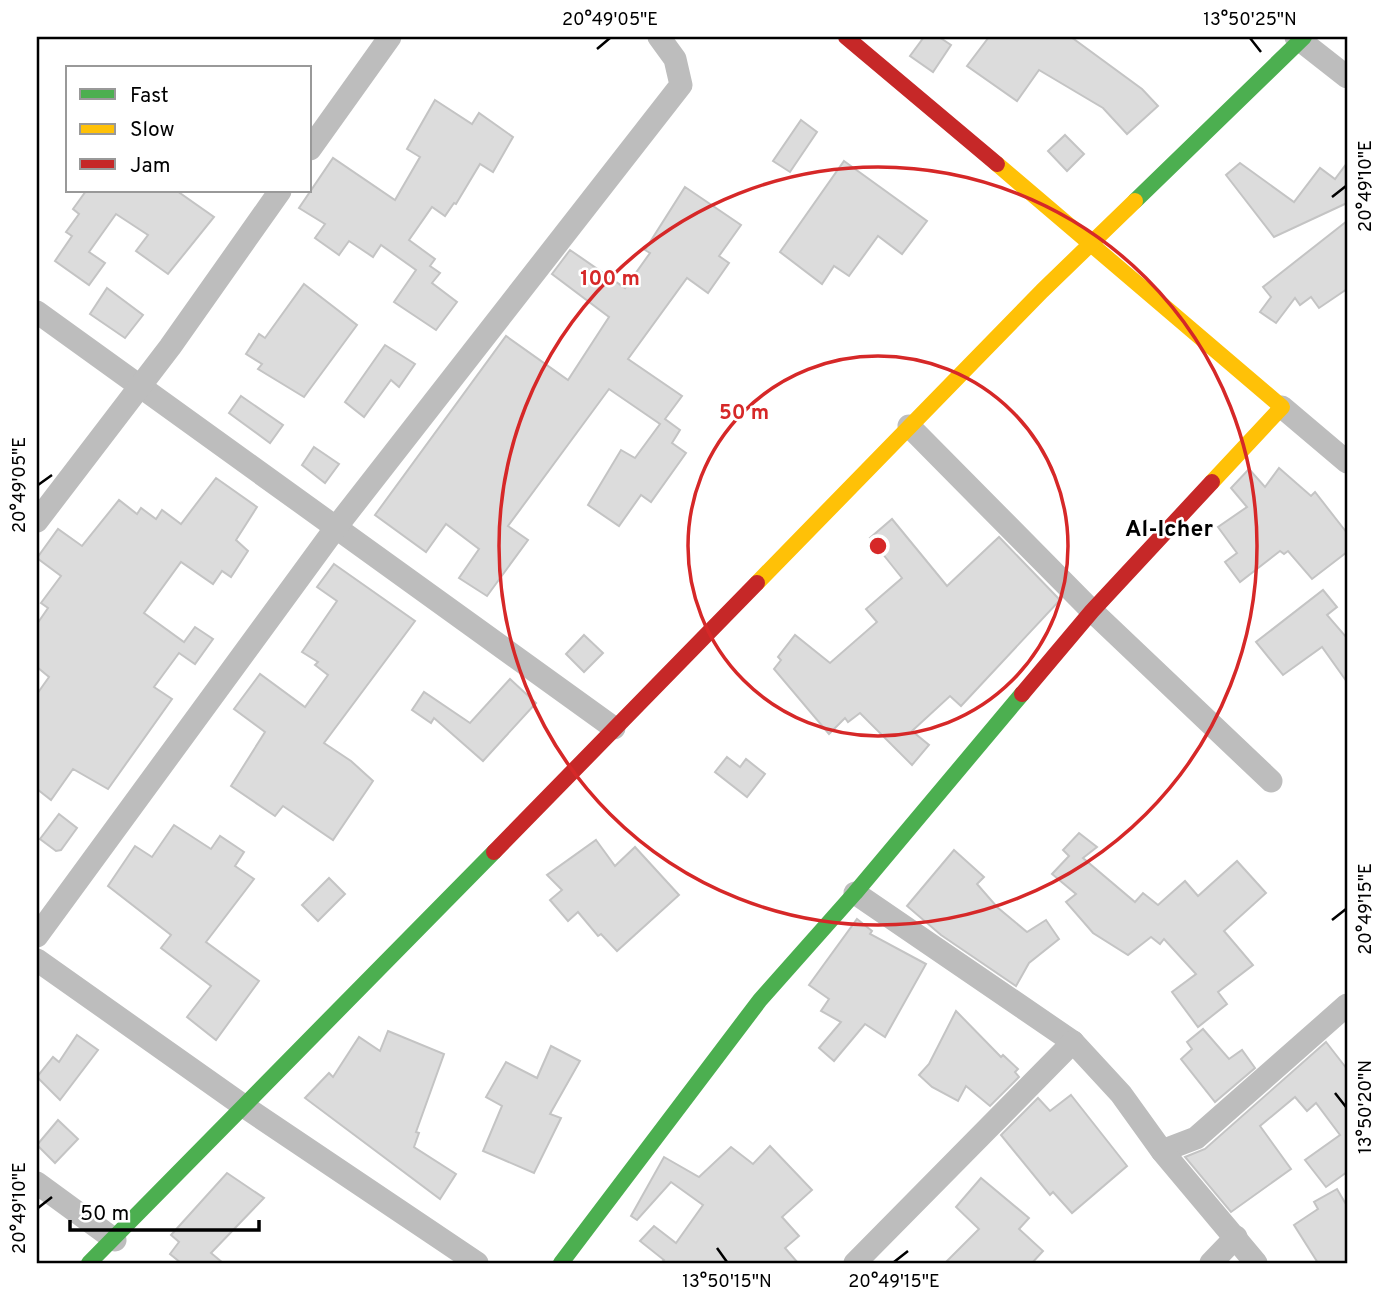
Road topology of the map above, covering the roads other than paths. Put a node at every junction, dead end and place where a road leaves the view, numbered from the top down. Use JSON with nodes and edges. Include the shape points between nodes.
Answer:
{"nodes":[{"id":1,"x":390,"y":37,"type":"edge"},
{"id":2,"x":659,"y":37,"type":"edge"},
{"id":3,"x":846,"y":37,"type":"edge"},
{"id":4,"x":1300,"y":38,"type":"edge"},
{"id":5,"x":1347,"y":77,"type":"edge"},
{"id":6,"x":312,"y":146,"type":"edge"},
{"id":7,"x":279,"y":192,"type":"edge"},
{"id":8,"x":1092,"y":244,"type":"junction"},
{"id":9,"x":37,"y":312,"type":"edge"},
{"id":10,"x":141,"y":385,"type":"junction"},
{"id":11,"x":1282,"y":407,"type":"junction"},
{"id":12,"x":909,"y":426,"type":"junction"},
{"id":13,"x":1347,"y":462,"type":"edge"},
{"id":14,"x":37,"y":522,"type":"edge"},
{"id":15,"x":337,"y":526,"type":"junction"},
{"id":16,"x":1092,"y":611,"type":"junction"},
{"id":17,"x":614,"y":727,"type":"junction"},
{"id":18,"x":1270,"y":781,"type":"dead end"},
{"id":19,"x":855,"y":893,"type":"junction"},
{"id":20,"x":37,"y":936,"type":"edge"},
{"id":21,"x":37,"y":960,"type":"edge"},
{"id":22,"x":1347,"y":1005,"type":"edge"},
{"id":23,"x":1073,"y":1042,"type":"junction"},
{"id":24,"x":244,"y":1107,"type":"junction"},
{"id":25,"x":1162,"y":1152,"type":"junction"},
{"id":26,"x":37,"y":1183,"type":"edge"},
{"id":27,"x":1236,"y":1237,"type":"junction"},
{"id":28,"x":116,"y":1240,"type":"junction"},
{"id":29,"x":89,"y":1263,"type":"edge"},
{"id":30,"x":477,"y":1263,"type":"edge"},
{"id":31,"x":561,"y":1263,"type":"edge"},
{"id":32,"x":855,"y":1263,"type":"edge"},
{"id":33,"x":1211,"y":1263,"type":"edge"},
{"id":34,"x":1256,"y":1263,"type":"edge"}],
"edges":[{"from":1,"to":6,"type":"street"},
{"from":2,"to":15,"type":"street","via":[[675,59],[681,85]]},
{"from":3,"to":8,"type":"street"},
{"from":4,"to":5,"type":"street"},
{"from":4,"to":8,"type":"street"},
{"from":7,"to":10,"type":"street"},
{"from":8,"to":11,"type":"street"},
{"from":8,"to":12,"type":"street"},
{"from":9,"to":10,"type":"street"},
{"from":10,"to":14,"type":"street"},
{"from":10,"to":15,"type":"street"},
{"from":11,"to":13,"type":"street"},
{"from":11,"to":16,"type":"street"},
{"from":12,"to":16,"type":"street"},
{"from":12,"to":17,"type":"street"},
{"from":15,"to":17,"type":"street"},
{"from":15,"to":20,"type":"street"},
{"from":16,"to":18,"type":"street"},
{"from":16,"to":19,"type":"street"},
{"from":17,"to":24,"type":"street"},
{"from":19,"to":23,"type":"street"},
{"from":19,"to":31,"type":"street","via":[[761,1000]]},
{"from":21,"to":24,"type":"street"},
{"from":22,"to":25,"type":"street","via":[[1196,1138]]},
{"from":23,"to":25,"type":"street","via":[[1121,1094]]},
{"from":23,"to":32,"type":"street"},
{"from":24,"to":28,"type":"street"},
{"from":24,"to":30,"type":"street"},
{"from":25,"to":27,"type":"street"},
{"from":26,"to":28,"type":"street"},
{"from":27,"to":33,"type":"street"},
{"from":27,"to":34,"type":"street"},
{"from":28,"to":29,"type":"street"}]}
